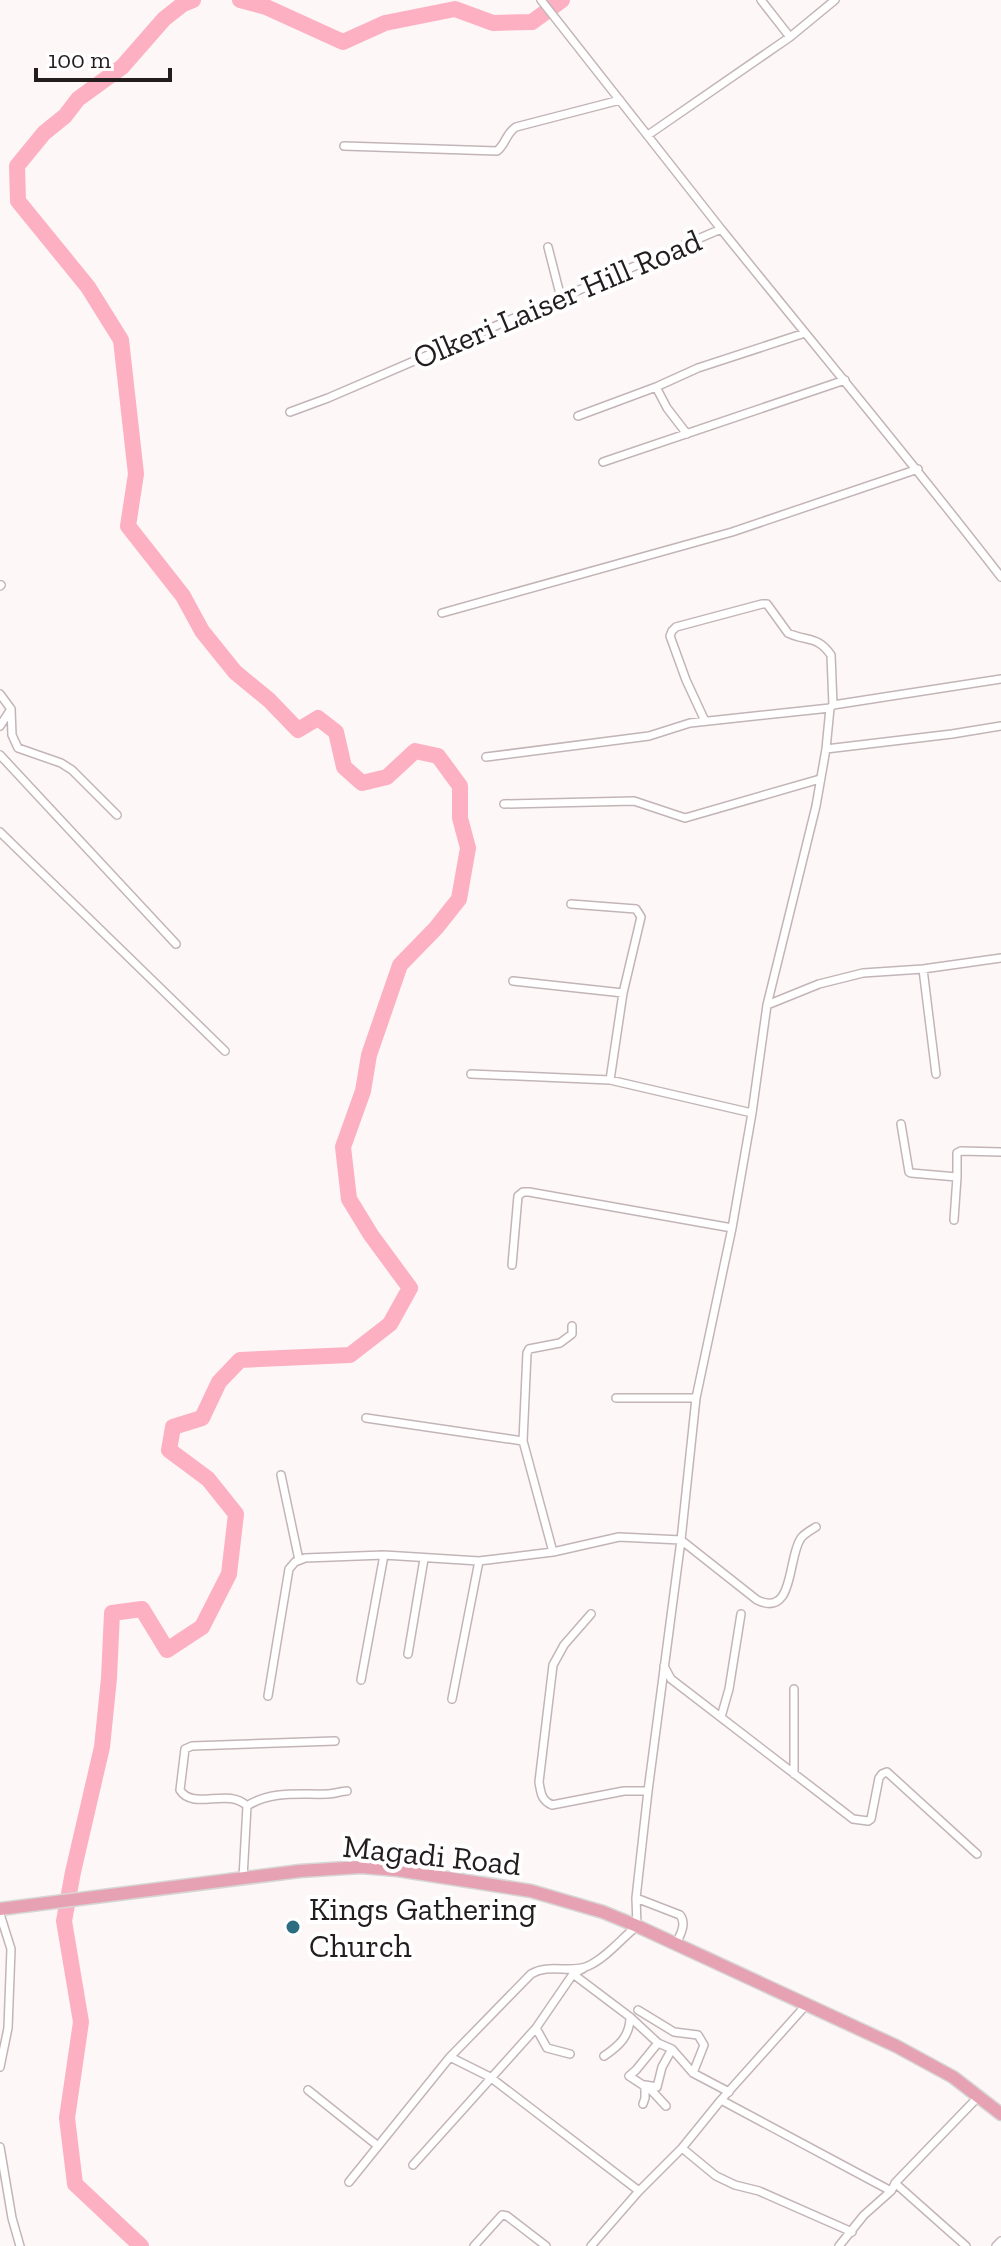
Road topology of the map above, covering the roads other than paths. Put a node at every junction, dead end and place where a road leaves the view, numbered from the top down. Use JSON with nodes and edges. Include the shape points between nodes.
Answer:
{"nodes":[{"id":1,"x":541,"y":0,"type":"edge"},
{"id":2,"x":761,"y":0,"type":"edge"},
{"id":3,"x":835,"y":0,"type":"edge"},
{"id":4,"x":790,"y":37,"type":"junction"},
{"id":5,"x":620,"y":100,"type":"junction"},
{"id":6,"x":648,"y":135,"type":"junction"},
{"id":7,"x":344,"y":146,"type":"dead end"},
{"id":8,"x":721,"y":229,"type":"junction"},
{"id":9,"x":548,"y":247,"type":"dead end"},
{"id":10,"x":561,"y":298,"type":"junction"},
{"id":11,"x":805,"y":333,"type":"junction"},
{"id":12,"x":845,"y":380,"type":"junction"},
{"id":13,"x":656,"y":387,"type":"junction"},
{"id":14,"x":290,"y":412,"type":"dead end"},
{"id":15,"x":578,"y":416,"type":"dead end"},
{"id":16,"x":687,"y":434,"type":"junction"},
{"id":17,"x":603,"y":462,"type":"dead end"},
{"id":18,"x":918,"y":469,"type":"junction"},
{"id":19,"x":1001,"y":577,"type":"edge"},
{"id":20,"x":442,"y":613,"type":"dead end"},
{"id":21,"x":1001,"y":679,"type":"edge"},
{"id":22,"x":0,"y":694,"type":"edge"},
{"id":23,"x":832,"y":707,"type":"junction"},
{"id":24,"x":11,"y":709,"type":"junction"},
{"id":25,"x":705,"y":721,"type":"junction"},
{"id":26,"x":0,"y":726,"type":"edge"},
{"id":27,"x":1001,"y":726,"type":"edge"},
{"id":28,"x":826,"y":749,"type":"junction"},
{"id":29,"x":0,"y":755,"type":"edge"},
{"id":30,"x":486,"y":757,"type":"dead end"},
{"id":31,"x":820,"y":779,"type":"junction"},
{"id":32,"x":504,"y":804,"type":"dead end"},
{"id":33,"x":117,"y":815,"type":"dead end"},
{"id":34,"x":0,"y":832,"type":"edge"},
{"id":35,"x":571,"y":904,"type":"dead end"},
{"id":36,"x":176,"y":944,"type":"dead end"},
{"id":37,"x":1001,"y":958,"type":"edge"},
{"id":38,"x":923,"y":969,"type":"junction"},
{"id":39,"x":513,"y":981,"type":"dead end"},
{"id":40,"x":623,"y":993,"type":"junction"},
{"id":41,"x":767,"y":1005,"type":"junction"},
{"id":42,"x":225,"y":1051,"type":"dead end"},
{"id":43,"x":471,"y":1074,"type":"dead end"},
{"id":44,"x":936,"y":1074,"type":"dead end"},
{"id":45,"x":610,"y":1080,"type":"junction"},
{"id":46,"x":752,"y":1113,"type":"junction"},
{"id":47,"x":901,"y":1124,"type":"dead end"},
{"id":48,"x":1001,"y":1152,"type":"edge"},
{"id":49,"x":957,"y":1177,"type":"junction"},
{"id":50,"x":954,"y":1220,"type":"dead end"},
{"id":51,"x":732,"y":1228,"type":"junction"},
{"id":52,"x":512,"y":1265,"type":"dead end"},
{"id":53,"x":572,"y":1326,"type":"dead end"},
{"id":54,"x":616,"y":1398,"type":"dead end"},
{"id":55,"x":696,"y":1398,"type":"junction"},
{"id":56,"x":366,"y":1418,"type":"dead end"},
{"id":57,"x":523,"y":1441,"type":"junction"},
{"id":58,"x":281,"y":1475,"type":"dead end"},
{"id":59,"x":816,"y":1527,"type":"dead end"},
{"id":60,"x":681,"y":1540,"type":"junction"},
{"id":61,"x":553,"y":1552,"type":"junction"},
{"id":62,"x":384,"y":1555,"type":"junction"},
{"id":63,"x":424,"y":1559,"type":"junction"},
{"id":64,"x":299,"y":1560,"type":"junction"},
{"id":65,"x":479,"y":1561,"type":"junction"},
{"id":66,"x":591,"y":1614,"type":"dead end"},
{"id":67,"x":741,"y":1614,"type":"dead end"},
{"id":68,"x":408,"y":1654,"type":"dead end"},
{"id":69,"x":664,"y":1666,"type":"junction"},
{"id":70,"x":361,"y":1680,"type":"dead end"},
{"id":71,"x":794,"y":1689,"type":"dead end"},
{"id":72,"x":268,"y":1696,"type":"dead end"},
{"id":73,"x":452,"y":1699,"type":"dead end"},
{"id":74,"x":721,"y":1717,"type":"junction"},
{"id":75,"x":335,"y":1741,"type":"dead end"},
{"id":76,"x":794,"y":1774,"type":"junction"},
{"id":77,"x":347,"y":1791,"type":"dead end"},
{"id":78,"x":648,"y":1791,"type":"junction"},
{"id":79,"x":247,"y":1806,"type":"junction"},
{"id":80,"x":977,"y":1854,"type":"dead end"},
{"id":81,"x":243,"y":1878,"type":"junction"},
{"id":82,"x":636,"y":1898,"type":"junction"},
{"id":83,"x":0,"y":1912,"type":"edge"},
{"id":84,"x":637,"y":1926,"type":"junction"},
{"id":85,"x":676,"y":1944,"type":"junction"},
{"id":86,"x":588,"y":1966,"type":"junction"},
{"id":87,"x":573,"y":1974,"type":"junction"},
{"id":88,"x":807,"y":2004,"type":"junction"},
{"id":89,"x":638,"y":2010,"type":"dead end"},
{"id":90,"x":630,"y":2017,"type":"junction"},
{"id":91,"x":536,"y":2028,"type":"junction"},
{"id":92,"x":674,"y":2032,"type":"junction"},
{"id":93,"x":658,"y":2043,"type":"junction"},
{"id":94,"x":670,"y":2048,"type":"junction"},
{"id":95,"x":570,"y":2054,"type":"dead end"},
{"id":96,"x":604,"y":2056,"type":"dead end"},
{"id":97,"x":450,"y":2057,"type":"junction"},
{"id":98,"x":0,"y":2067,"type":"edge"},
{"id":99,"x":693,"y":2073,"type":"junction"},
{"id":100,"x":490,"y":2077,"type":"junction"},
{"id":101,"x":645,"y":2085,"type":"junction"},
{"id":102,"x":308,"y":2090,"type":"dead end"},
{"id":103,"x":729,"y":2092,"type":"junction"},
{"id":104,"x":980,"y":2095,"type":"junction"},
{"id":105,"x":721,"y":2100,"type":"junction"},
{"id":106,"x":643,"y":2104,"type":"dead end"},
{"id":107,"x":666,"y":2106,"type":"dead end"},
{"id":108,"x":1001,"y":2114,"type":"edge"},
{"id":109,"x":378,"y":2146,"type":"junction"},
{"id":110,"x":0,"y":2147,"type":"edge"},
{"id":111,"x":682,"y":2148,"type":"junction"},
{"id":112,"x":413,"y":2165,"type":"dead end"},
{"id":113,"x":349,"y":2182,"type":"dead end"},
{"id":114,"x":893,"y":2187,"type":"junction"},
{"id":115,"x":639,"y":2191,"type":"junction"},
{"id":116,"x":852,"y":2232,"type":"junction"},
{"id":117,"x":1001,"y":2241,"type":"edge"},
{"id":118,"x":20,"y":2246,"type":"edge"},
{"id":119,"x":474,"y":2246,"type":"edge"},
{"id":120,"x":546,"y":2246,"type":"edge"},
{"id":121,"x":591,"y":2246,"type":"edge"},
{"id":122,"x":839,"y":2246,"type":"edge"},
{"id":123,"x":966,"y":2246,"type":"edge"},
{"id":124,"x":996,"y":2246,"type":"edge"}],
"edges":[{"from":1,"to":5,"type":"street"},
{"from":2,"to":4,"type":"street"},
{"from":3,"to":4,"type":"street"},
{"from":4,"to":6,"type":"street"},
{"from":5,"to":6,"type":"street"},
{"from":5,"to":7,"type":"street","via":[[516,127],[497,151]]},
{"from":6,"to":8,"type":"street"},
{"from":8,"to":10,"type":"street","name":"Olkeri Laiser Hill Road"},
{"from":8,"to":11,"type":"street","name":"Olkeri Laiser Hill Road"},
{"from":9,"to":10,"type":"street"},
{"from":10,"to":14,"type":"street","name":"Olkeri Laiser Hill Road"},
{"from":11,"to":12,"type":"street","name":"Olkeri Laiser Hill Road"},
{"from":11,"to":13,"type":"street"},
{"from":12,"to":16,"type":"street"},
{"from":12,"to":18,"type":"street","name":"Olkeri Laiser Hill Road"},
{"from":13,"to":15,"type":"street"},
{"from":13,"to":16,"type":"street"},
{"from":16,"to":17,"type":"street"},
{"from":18,"to":19,"type":"street","name":"Olkeri Laiser Hill Road"},
{"from":18,"to":20,"type":"street","via":[[732,532]]},
{"from":21,"to":23,"type":"street"},
{"from":22,"to":24,"type":"street"},
{"from":23,"to":25,"type":"street"},
{"from":23,"to":25,"type":"street","via":[[829,651],[815,639],[788,633],[771,607],[762,604],[672,631],[675,651]]},
{"from":23,"to":28,"type":"street"},
{"from":24,"to":26,"type":"street"},
{"from":24,"to":33,"type":"street","via":[[18,748],[72,770]]},
{"from":25,"to":30,"type":"street","via":[[649,736]]},
{"from":27,"to":28,"type":"street"},
{"from":28,"to":31,"type":"street"},
{"from":29,"to":36,"type":"street"},
{"from":31,"to":32,"type":"street","via":[[685,818],[634,801]]},
{"from":31,"to":41,"type":"street"},
{"from":34,"to":42,"type":"street"},
{"from":35,"to":40,"type":"street","via":[[636,909],[641,917]]},
{"from":37,"to":38,"type":"street"},
{"from":38,"to":41,"type":"street","via":[[863,973]]},
{"from":38,"to":44,"type":"street"},
{"from":39,"to":40,"type":"street"},
{"from":40,"to":45,"type":"street"},
{"from":41,"to":46,"type":"street"},
{"from":43,"to":45,"type":"street"},
{"from":45,"to":46,"type":"street"},
{"from":46,"to":51,"type":"street"},
{"from":47,"to":49,"type":"street","via":[[909,1172]]},
{"from":48,"to":49,"type":"street","via":[[957,1153]]},
{"from":49,"to":50,"type":"street"},
{"from":51,"to":52,"type":"street","via":[[523,1192],[518,1196]]},
{"from":51,"to":55,"type":"street"},
{"from":53,"to":57,"type":"street","via":[[563,1342],[528,1351]]},
{"from":54,"to":55,"type":"street"},
{"from":55,"to":60,"type":"street"},
{"from":56,"to":57,"type":"street"},
{"from":57,"to":61,"type":"street"},
{"from":58,"to":64,"type":"street"},
{"from":59,"to":60,"type":"street","via":[[800,1539],[785,1593],[775,1603],[757,1600]]},
{"from":60,"to":61,"type":"street","via":[[619,1537]]},
{"from":60,"to":69,"type":"street"},
{"from":61,"to":65,"type":"street"},
{"from":62,"to":63,"type":"street"},
{"from":62,"to":64,"type":"street"},
{"from":62,"to":70,"type":"street"},
{"from":63,"to":65,"type":"street"},
{"from":63,"to":68,"type":"street"},
{"from":64,"to":72,"type":"street","via":[[289,1569]]},
{"from":65,"to":73,"type":"street"},
{"from":66,"to":78,"type":"street","via":[[553,1665],[541,1796],[552,1805]]},
{"from":67,"to":74,"type":"street"},
{"from":69,"to":74,"type":"street","via":[[671,1679]]},
{"from":69,"to":78,"type":"street"},
{"from":71,"to":76,"type":"street"},
{"from":74,"to":76,"type":"street"},
{"from":75,"to":79,"type":"street","via":[[186,1747],[182,1794],[188,1799],[231,1797]]},
{"from":76,"to":80,"type":"street","via":[[853,1819],[868,1821],[879,1778],[887,1772]]},
{"from":77,"to":79,"type":"street","via":[[279,1794]]},
{"from":78,"to":82,"type":"street"},
{"from":79,"to":81,"type":"street"},
{"from":81,"to":83,"type":"highway","name":"Magadi Road"},
{"from":81,"to":84,"type":"highway","name":"Magadi Road","via":[[346,1868],[397,1870],[531,1891]]},
{"from":82,"to":84,"type":"street"},
{"from":82,"to":85,"type":"street","via":[[680,1915],[683,1926]]},
{"from":83,"to":98,"type":"street","via":[[11,1949],[8,2028]]},
{"from":84,"to":85,"type":"highway","name":"Magadi Road"},
{"from":84,"to":86,"type":"street"},
{"from":85,"to":88,"type":"highway","name":"Magadi Road"},
{"from":86,"to":87,"type":"street"},
{"from":86,"to":97,"type":"street","via":[[531,1974]]},
{"from":87,"to":90,"type":"street"},
{"from":87,"to":91,"type":"street"},
{"from":88,"to":103,"type":"street"},
{"from":88,"to":104,"type":"highway","name":"Magadi Road","via":[[896,2046]]},
{"from":89,"to":92,"type":"street"},
{"from":90,"to":93,"type":"street"},
{"from":90,"to":96,"type":"street","via":[[621,2043]]},
{"from":91,"to":95,"type":"street","via":[[547,2048]]},
{"from":91,"to":100,"type":"street"},
{"from":92,"to":94,"type":"street"},
{"from":92,"to":99,"type":"street","via":[[698,2035],[703,2041]]},
{"from":93,"to":94,"type":"street"},
{"from":93,"to":101,"type":"street","via":[[629,2076]]},
{"from":94,"to":99,"type":"street"},
{"from":94,"to":101,"type":"street","via":[[657,2087]]},
{"from":97,"to":100,"type":"street"},
{"from":97,"to":109,"type":"street"},
{"from":99,"to":103,"type":"street"},
{"from":100,"to":112,"type":"street"},
{"from":100,"to":115,"type":"street"},
{"from":101,"to":106,"type":"street"},
{"from":101,"to":107,"type":"street"},
{"from":102,"to":109,"type":"street"},
{"from":103,"to":105,"type":"street"},
{"from":104,"to":108,"type":"highway","name":"Magadi Road"},
{"from":104,"to":114,"type":"street"},
{"from":105,"to":111,"type":"street"},
{"from":105,"to":114,"type":"street"},
{"from":109,"to":113,"type":"street"},
{"from":110,"to":118,"type":"street"},
{"from":111,"to":115,"type":"street"},
{"from":111,"to":116,"type":"street","via":[[716,2176]]},
{"from":114,"to":116,"type":"street"},
{"from":114,"to":123,"type":"street"},
{"from":115,"to":121,"type":"street"},
{"from":116,"to":122,"type":"street"},
{"from":117,"to":124,"type":"street"},
{"from":119,"to":120,"type":"street","via":[[502,2215]]}]}
